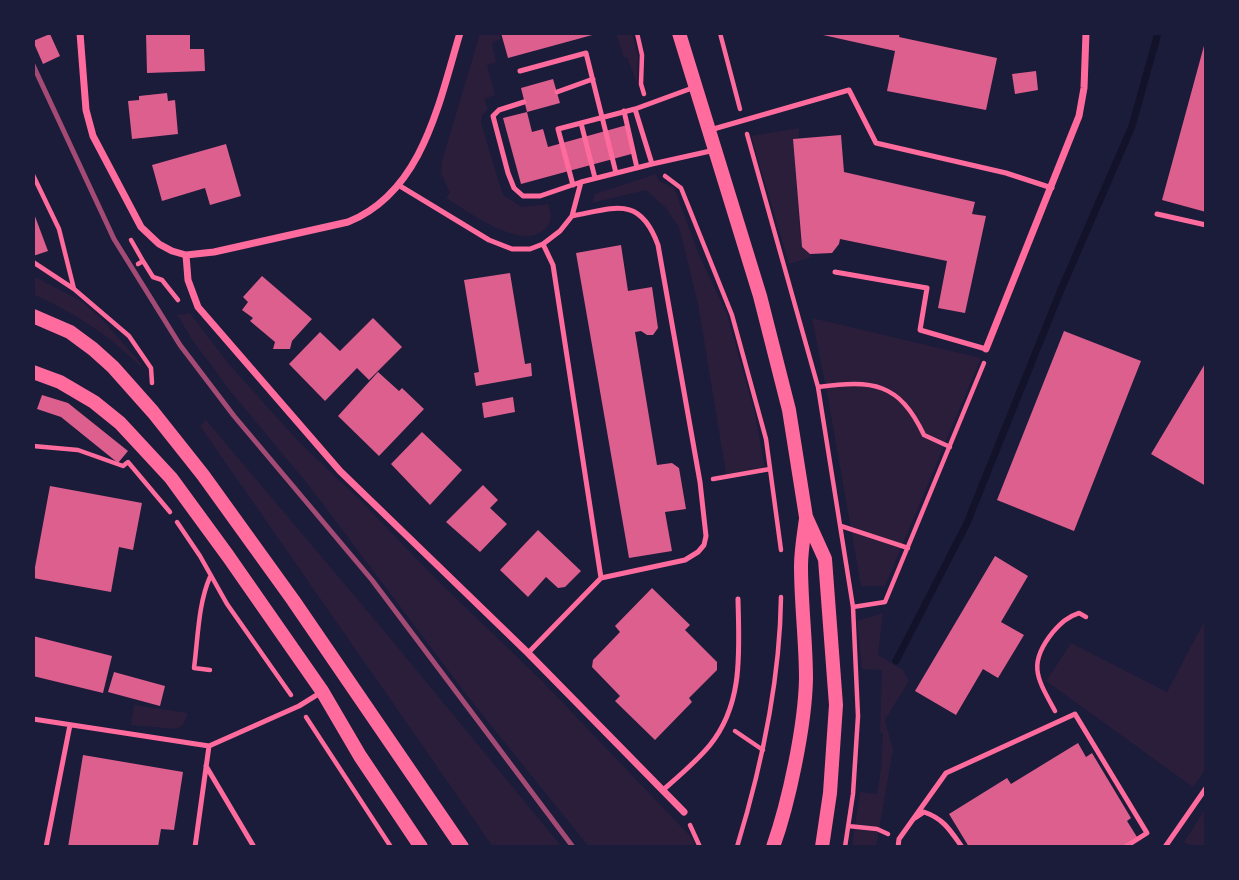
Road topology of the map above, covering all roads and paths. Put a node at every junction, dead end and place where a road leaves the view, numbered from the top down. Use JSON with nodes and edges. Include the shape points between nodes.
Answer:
{"nodes":[{"id":1,"x":80,"y":33,"type":"edge"},
{"id":2,"x":460,"y":33,"type":"edge"},
{"id":3,"x":637,"y":33,"type":"edge"},
{"id":4,"x":679,"y":33,"type":"edge"},
{"id":5,"x":720,"y":33,"type":"edge"},
{"id":6,"x":1086,"y":33,"type":"edge"},
{"id":7,"x":520,"y":71,"type":"dead end"},
{"id":8,"x":593,"y":79,"type":"junction"},
{"id":9,"x":695,"y":87,"type":"junction"},
{"id":10,"x":557,"y":92,"type":"dead end"},
{"id":11,"x":524,"y":102,"type":"dead end"},
{"id":12,"x":647,"y":105,"type":"junction"},
{"id":13,"x":635,"y":109,"type":"junction"},
{"id":14,"x":624,"y":111,"type":"junction"},
{"id":15,"x":604,"y":117,"type":"junction"},
{"id":16,"x":743,"y":121,"type":"junction"},
{"id":17,"x":581,"y":123,"type":"junction"},
{"id":18,"x":709,"y":130,"type":"junction"},
{"id":19,"x":715,"y":150,"type":"junction"},
{"id":20,"x":660,"y":162,"type":"junction"},
{"id":21,"x":652,"y":164,"type":"junction"},
{"id":22,"x":637,"y":167,"type":"junction"},
{"id":23,"x":616,"y":173,"type":"junction"},
{"id":24,"x":33,"y":175,"type":"edge"},
{"id":25,"x":594,"y":178,"type":"junction"},
{"id":26,"x":582,"y":182,"type":"junction"},
{"id":27,"x":573,"y":185,"type":"junction"},
{"id":28,"x":400,"y":186,"type":"junction"},
{"id":29,"x":1052,"y":188,"type":"junction"},
{"id":30,"x":1157,"y":214,"type":"dead end"},
{"id":31,"x":572,"y":216,"type":"junction"},
{"id":32,"x":1206,"y":225,"type":"edge"},
{"id":33,"x":131,"y":243,"type":"dead end"},
{"id":34,"x":543,"y":244,"type":"junction"},
{"id":35,"x":186,"y":255,"type":"junction"},
{"id":36,"x":33,"y":262,"type":"edge"},
{"id":37,"x":835,"y":272,"type":"dead end"},
{"id":38,"x":74,"y":289,"type":"junction"},
{"id":39,"x":198,"y":307,"type":"junction"},
{"id":40,"x":33,"y":316,"type":"edge"},
{"id":41,"x":986,"y":349,"type":"junction"},
{"id":42,"x":33,"y":372,"type":"edge"},
{"id":43,"x":818,"y":387,"type":"junction"},
{"id":44,"x":153,"y":412,"type":"junction"},
{"id":45,"x":33,"y":446,"type":"edge"},
{"id":46,"x":950,"y":447,"type":"junction"},
{"id":47,"x":770,"y":469,"type":"junction"},
{"id":48,"x":700,"y":482,"type":"junction"},
{"id":49,"x":806,"y":517,"type":"junction"},
{"id":50,"x":841,"y":526,"type":"junction"},
{"id":51,"x":908,"y":548,"type":"junction"},
{"id":52,"x":781,"y":559,"type":"dead end"},
{"id":53,"x":210,"y":576,"type":"junction"},
{"id":54,"x":601,"y":578,"type":"junction"},
{"id":55,"x":781,"y":585,"type":"dead end"},
{"id":56,"x":738,"y":600,"type":"dead end"},
{"id":57,"x":853,"y":607,"type":"junction"},
{"id":58,"x":1086,"y":617,"type":"dead end"},
{"id":59,"x":528,"y":653,"type":"junction"},
{"id":60,"x":210,"y":670,"type":"dead end"},
{"id":61,"x":322,"y":691,"type":"junction"},
{"id":62,"x":299,"y":706,"type":"junction"},
{"id":63,"x":33,"y":719,"type":"edge"},
{"id":64,"x":1060,"y":721,"type":"junction"},
{"id":65,"x":724,"y":724,"type":"junction"},
{"id":66,"x":70,"y":725,"type":"junction"},
{"id":67,"x":209,"y":746,"type":"junction"},
{"id":68,"x":763,"y":750,"type":"junction"},
{"id":69,"x":206,"y":766,"type":"junction"},
{"id":70,"x":1206,"y":788,"type":"edge"},
{"id":71,"x":663,"y":790,"type":"junction"},
{"id":72,"x":684,"y":812,"type":"joint"},
{"id":73,"x":913,"y":820,"type":"junction"},
{"id":74,"x":848,"y":826,"type":"junction"},
{"id":75,"x":877,"y":829,"type":"dead end"},
{"id":76,"x":46,"y":847,"type":"edge"},
{"id":77,"x":195,"y":847,"type":"edge"},
{"id":78,"x":254,"y":847,"type":"edge"},
{"id":79,"x":391,"y":847,"type":"edge"},
{"id":80,"x":421,"y":847,"type":"edge"},
{"id":81,"x":462,"y":847,"type":"edge"},
{"id":82,"x":701,"y":847,"type":"edge"},
{"id":83,"x":737,"y":847,"type":"edge"},
{"id":84,"x":773,"y":847,"type":"edge"},
{"id":85,"x":822,"y":847,"type":"edge"},
{"id":86,"x":845,"y":847,"type":"edge"},
{"id":87,"x":898,"y":847,"type":"edge"},
{"id":88,"x":962,"y":847,"type":"edge"},
{"id":89,"x":1125,"y":847,"type":"edge"},
{"id":90,"x":1165,"y":847,"type":"edge"}],
"edges":[{"from":1,"to":35,"type":"street","via":[[86,110],[93,136],[141,228],[159,244]]},
{"from":2,"to":28,"type":"street","via":[[422,148]]},
{"from":3,"to":12,"type":"path","via":[[642,55],[640,84]]},
{"from":4,"to":9,"type":"main road"},
{"from":5,"to":16,"type":"path"},
{"from":6,"to":29,"type":"street","via":[[1079,116]]},
{"from":7,"to":8,"type":"lane","via":[[586,53]]},
{"from":8,"to":10,"type":"lane"},
{"from":8,"to":15,"type":"lane"},
{"from":9,"to":12,"type":"lane"},
{"from":9,"to":18,"type":"main road"},
{"from":11,"to":27,"type":"lane","via":[[493,116],[514,188],[523,196],[540,196]]},
{"from":12,"to":13,"type":"lane"},
{"from":13,"to":14,"type":"lane"},
{"from":13,"to":21,"type":"lane"},
{"from":14,"to":15,"type":"lane"},
{"from":14,"to":22,"type":"lane"},
{"from":15,"to":17,"type":"lane"},
{"from":15,"to":23,"type":"lane"},
{"from":16,"to":18,"type":"lane"},
{"from":16,"to":29,"type":"lane","via":[[849,90],[876,143]]},
{"from":16,"to":43,"type":"path"},
{"from":17,"to":25,"type":"lane"},
{"from":17,"to":27,"type":"lane","via":[[558,130]]},
{"from":18,"to":19,"type":"main road"},
{"from":19,"to":20,"type":"lane"},
{"from":19,"to":49,"type":"main road","via":[[789,410]]},
{"from":20,"to":21,"type":"lane"},
{"from":20,"to":47,"type":"path","via":[[663,174],[681,188],[732,315]]},
{"from":21,"to":22,"type":"lane"},
{"from":22,"to":23,"type":"lane"},
{"from":23,"to":25,"type":"lane"},
{"from":24,"to":38,"type":"path","via":[[59,229]]},
{"from":25,"to":26,"type":"lane"},
{"from":26,"to":27,"type":"lane"},
{"from":26,"to":31,"type":"lane"},
{"from":28,"to":34,"type":"lane","via":[[502,247],[530,250]]},
{"from":28,"to":35,"type":"street","via":[[364,216],[348,222]]},
{"from":29,"to":41,"type":"street"},
{"from":30,"to":32,"type":"lane"},
{"from":31,"to":34,"type":"lane"},
{"from":31,"to":48,"type":"lane","via":[[622,207],[643,218],[653,232]]},
{"from":33,"to":39,"type":"path","via":[[153,277],[169,287],[184,309]]},
{"from":34,"to":54,"type":"lane","via":[[553,265]]},
{"from":35,"to":39,"type":"street","via":[[188,280]]},
{"from":36,"to":38,"type":"path"},
{"from":37,"to":41,"type":"lane","via":[[927,288],[920,330]]},
{"from":38,"to":44,"type":"path","via":[[129,336],[151,369]]},
{"from":39,"to":59,"type":"street","via":[[340,471]]},
{"from":40,"to":44,"type":"main road","via":[[70,332],[93,349]]},
{"from":41,"to":46,"type":"path","via":[[988,355]]},
{"from":42,"to":61,"type":"main road","via":[[94,402],[149,452]]},
{"from":43,"to":46,"type":"path","via":[[855,382],[879,387],[902,400],[924,435]]},
{"from":43,"to":50,"type":"path"},
{"from":44,"to":81,"type":"main road","via":[[293,600]]},
{"from":45,"to":53,"type":"path","via":[[78,450],[122,466],[128,462],[171,513]]},
{"from":46,"to":51,"type":"path"},
{"from":47,"to":48,"type":"path"},
{"from":47,"to":52,"type":"path"},
{"from":48,"to":54,"type":"lane","via":[[706,536],[698,552],[685,560]]},
{"from":49,"to":84,"type":"main road","via":[[800,565],[806,683]]},
{"from":49,"to":85,"type":"main road","via":[[825,559],[836,705]]},
{"from":50,"to":51,"type":"path"},
{"from":50,"to":57,"type":"path"},
{"from":51,"to":57,"type":"path","via":[[885,602]]},
{"from":53,"to":60,"type":"path","via":[[194,668]]},
{"from":53,"to":62,"type":"path"},
{"from":54,"to":59,"type":"lane"},
{"from":55,"to":68,"type":"path","via":[[780,637]]},
{"from":56,"to":65,"type":"lane","via":[[736,692]]},
{"from":57,"to":74,"type":"path","via":[[858,716]]},
{"from":58,"to":64,"type":"path","via":[[1079,613],[1062,622],[1041,648],[1036,663],[1037,678]]},
{"from":59,"to":71,"type":"street"},
{"from":61,"to":62,"type":"lane"},
{"from":61,"to":80,"type":"main road"},
{"from":62,"to":67,"type":"lane"},
{"from":62,"to":79,"type":"path"},
{"from":63,"to":66,"type":"lane"},
{"from":64,"to":73,"type":"lane","via":[[946,773]]},
{"from":64,"to":89,"type":"lane","via":[[1075,714],[1147,833]]},
{"from":65,"to":68,"type":"path"},
{"from":65,"to":71,"type":"lane","via":[[708,747]]},
{"from":66,"to":67,"type":"lane"},
{"from":66,"to":76,"type":"lane"},
{"from":67,"to":69,"type":"lane"},
{"from":68,"to":83,"type":"path"},
{"from":69,"to":77,"type":"lane"},
{"from":69,"to":78,"type":"lane"},
{"from":70,"to":90,"type":"lane"},
{"from":71,"to":72,"type":"street"},
{"from":72,"to":82,"type":"path"},
{"from":73,"to":87,"type":"lane"},
{"from":73,"to":88,"type":"lane","via":[[924,812],[933,815],[948,825]]},
{"from":74,"to":75,"type":"path"},
{"from":74,"to":86,"type":"path"}]}
